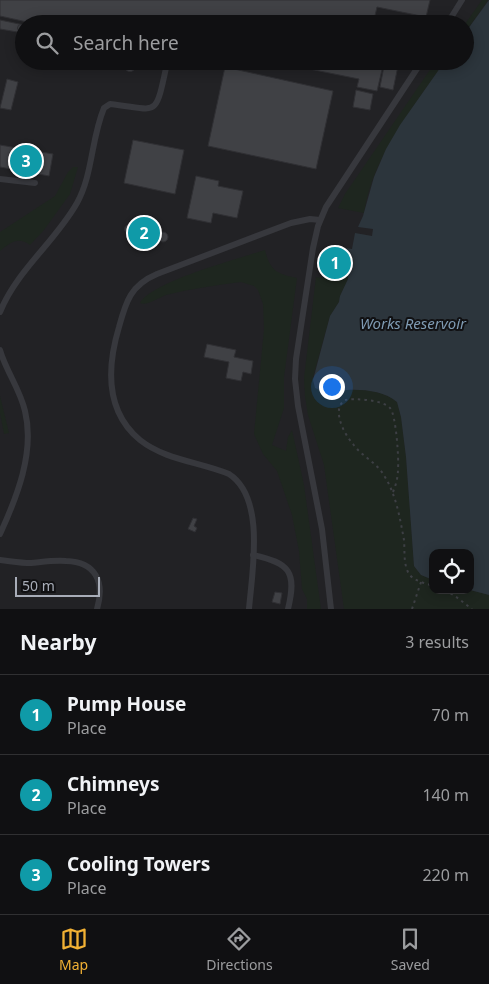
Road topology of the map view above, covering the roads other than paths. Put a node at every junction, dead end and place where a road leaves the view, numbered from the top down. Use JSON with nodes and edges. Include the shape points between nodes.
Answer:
{"nodes":[{"id":1,"x":462,"y":0,"type":"edge"},
{"id":2,"x":453,"y":15,"type":"edge"},
{"id":3,"x":166,"y":70,"type":"edge"},
{"id":4,"x":416,"y":70,"type":"edge"},
{"id":5,"x":0,"y":179,"type":"edge"},
{"id":6,"x":35,"y":183,"type":"dead end"},
{"id":7,"x":320,"y":220,"type":"junction"},
{"id":8,"x":0,"y":312,"type":"edge"},
{"id":9,"x":0,"y":350,"type":"edge"},
{"id":10,"x":0,"y":534,"type":"edge"},
{"id":11,"x":253,"y":555,"type":"junction"},
{"id":12,"x":0,"y":560,"type":"edge"},
{"id":13,"x":97,"y":609,"type":"edge"},
{"id":14,"x":248,"y":609,"type":"edge"},
{"id":15,"x":288,"y":609,"type":"edge"},
{"id":16,"x":331,"y":609,"type":"edge"}],
"edges":[{"from":1,"to":2,"type":"lane"},
{"from":3,"to":8,"type":"lane","via":[[159,100],[153,107],[144,110],[110,104],[104,108],[88,176],[78,202],[13,286]]},
{"from":4,"to":7,"type":"lane"},
{"from":5,"to":6,"type":"lane"},
{"from":7,"to":11,"type":"lane","via":[[291,223],[149,277],[132,292],[113,348],[111,383],[121,418],[138,439],[152,448],[223,472],[238,481],[251,510]]},
{"from":7,"to":16,"type":"lane","via":[[298,342],[295,385],[322,529]]},
{"from":9,"to":10,"type":"lane","via":[[22,402],[28,433],[23,472]]},
{"from":11,"to":14,"type":"lane"},
{"from":11,"to":15,"type":"lane","via":[[276,561],[292,576]]},
{"from":12,"to":13,"type":"lane","via":[[81,564],[92,572],[100,585]]}]}
